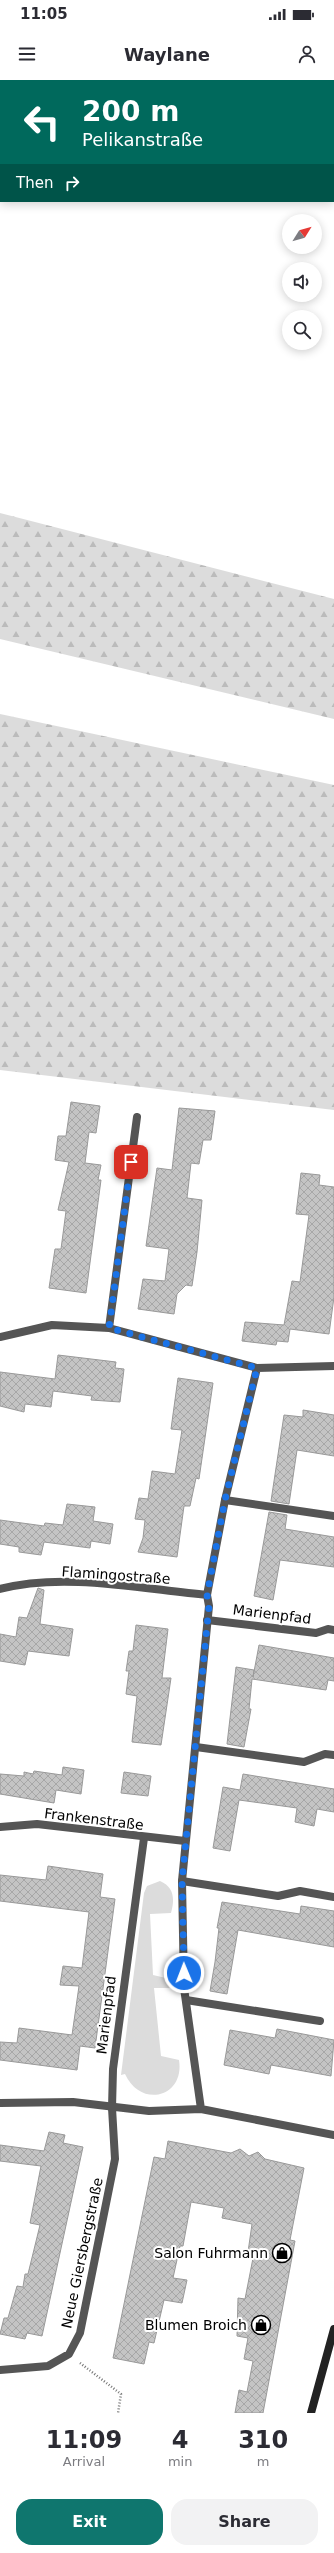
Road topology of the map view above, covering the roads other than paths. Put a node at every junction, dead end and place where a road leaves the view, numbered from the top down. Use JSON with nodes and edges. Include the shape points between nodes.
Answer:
{"nodes":[{"id":1,"x":137,"y":1117,"type":"dead end"},
{"id":2,"x":109,"y":1328,"type":"junction"},
{"id":3,"x":0,"y":1336,"type":"edge"},
{"id":4,"x":334,"y":1366,"type":"edge"},
{"id":5,"x":257,"y":1368,"type":"junction"},
{"id":6,"x":225,"y":1500,"type":"junction"},
{"id":7,"x":334,"y":1516,"type":"edge"},
{"id":8,"x":0,"y":1589,"type":"edge"},
{"id":9,"x":207,"y":1595,"type":"junction"},
{"id":10,"x":207,"y":1620,"type":"junction"},
{"id":11,"x":334,"y":1630,"type":"edge"},
{"id":12,"x":196,"y":1747,"type":"junction"},
{"id":13,"x":334,"y":1755,"type":"edge"},
{"id":14,"x":0,"y":1827,"type":"edge"},
{"id":15,"x":144,"y":1838,"type":"junction"},
{"id":16,"x":185,"y":1841,"type":"junction"},
{"id":17,"x":182,"y":1881,"type":"junction"},
{"id":18,"x":334,"y":1897,"type":"edge"},
{"id":19,"x":186,"y":2000,"type":"junction"},
{"id":20,"x":320,"y":2020,"type":"dead end"},
{"id":21,"x":0,"y":2103,"type":"edge"},
{"id":22,"x":112,"y":2108,"type":"junction"},
{"id":23,"x":201,"y":2109,"type":"junction"},
{"id":24,"x":334,"y":2135,"type":"edge"},
{"id":25,"x":334,"y":2329,"type":"edge"},
{"id":26,"x":0,"y":2370,"type":"edge"},
{"id":27,"x":311,"y":2413,"type":"edge"}],
"edges":[{"from":1,"to":2,"type":"street"},
{"from":2,"to":3,"type":"street","via":[[52,1325]]},
{"from":2,"to":5,"type":"street"},
{"from":4,"to":5,"type":"street"},
{"from":5,"to":6,"type":"street"},
{"from":6,"to":7,"type":"street"},
{"from":6,"to":9,"type":"street"},
{"from":8,"to":9,"type":"street","name":"Flamingostraße","via":[[17,1584],[74,1582]]},
{"from":9,"to":10,"type":"street"},
{"from":10,"to":11,"type":"street","name":"Marienpfad","via":[[316,1633]]},
{"from":10,"to":12,"type":"street"},
{"from":12,"to":13,"type":"street","via":[[304,1762],[325,1754]]},
{"from":12,"to":16,"type":"street"},
{"from":14,"to":15,"type":"street","name":"Frankenstraße","via":[[37,1824]]},
{"from":15,"to":16,"type":"street","name":"Frankenstraße"},
{"from":15,"to":22,"type":"street","name":"Marienpfad","via":[[112,2069]]},
{"from":16,"to":17,"type":"street"},
{"from":17,"to":18,"type":"street","via":[[278,1896],[300,1891]]},
{"from":17,"to":19,"type":"street"},
{"from":19,"to":20,"type":"street"},
{"from":19,"to":23,"type":"street"},
{"from":21,"to":22,"type":"street","via":[[73,2102]]},
{"from":22,"to":23,"type":"street","via":[[149,2111]]},
{"from":22,"to":26,"type":"street","name":"Neue Giersbergstraße","via":[[115,2160],[80,2333],[69,2354],[48,2366]]},
{"from":23,"to":24,"type":"street"},
{"from":25,"to":27,"type":"main road"}]}
